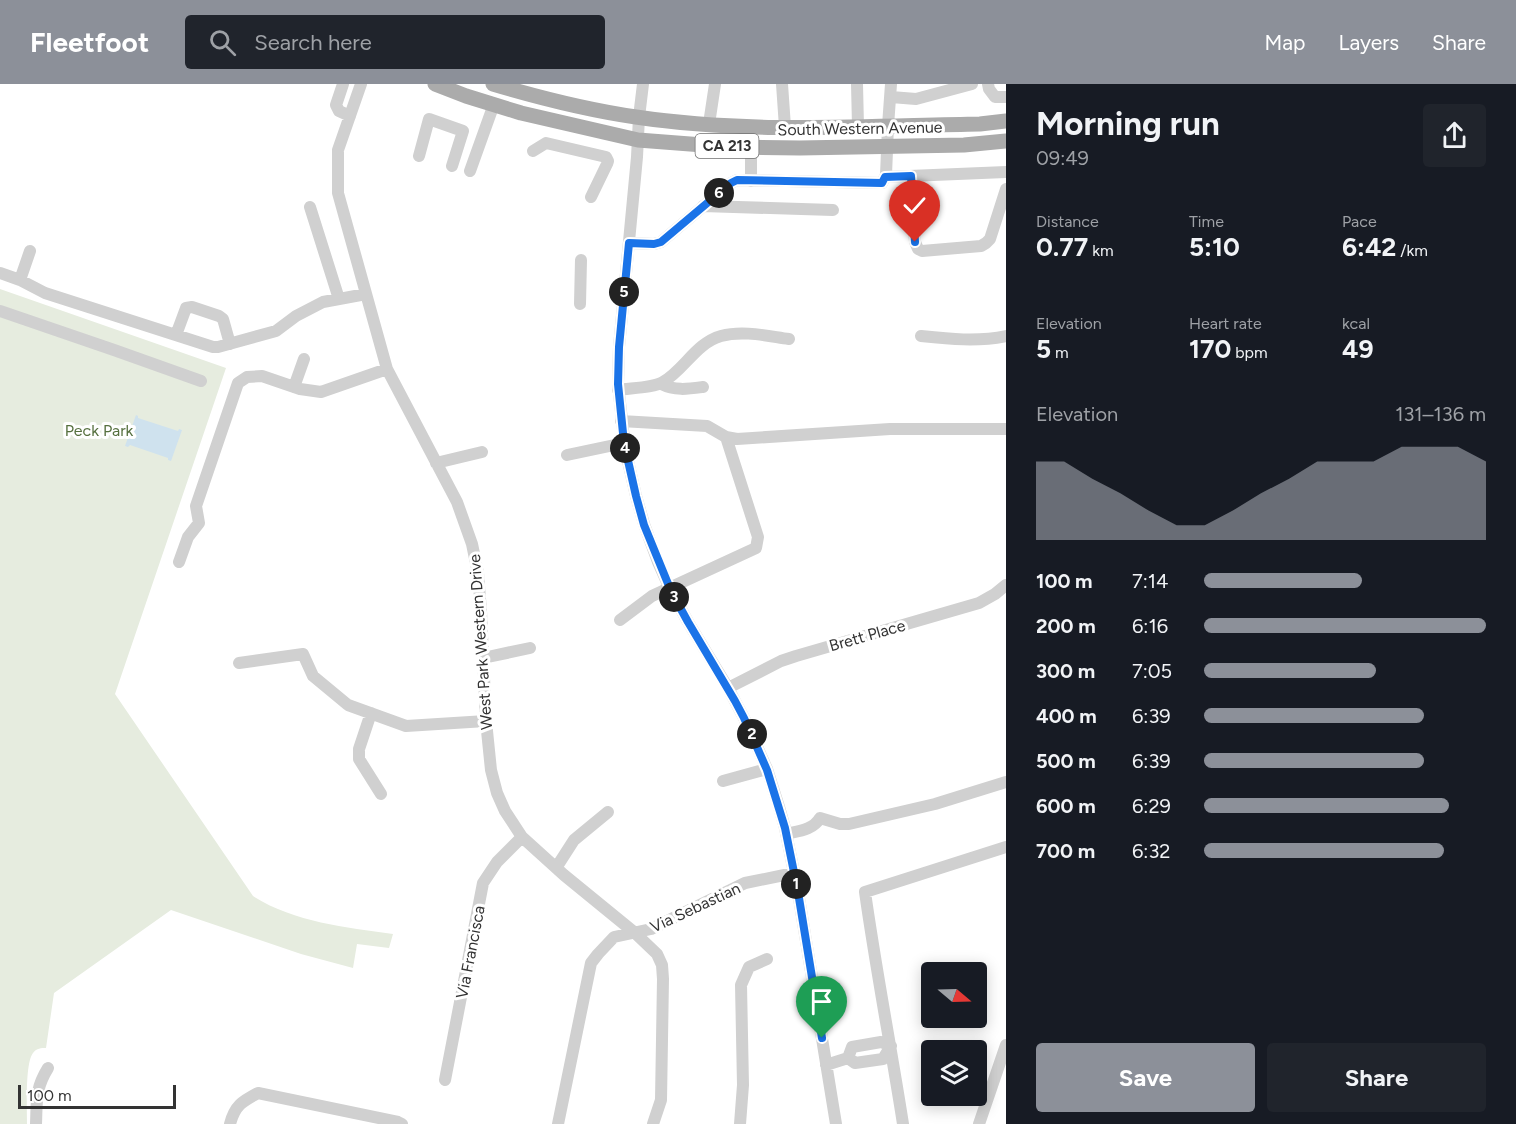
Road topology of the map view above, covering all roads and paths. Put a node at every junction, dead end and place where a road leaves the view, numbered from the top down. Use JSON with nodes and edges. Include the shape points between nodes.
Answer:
{"nodes":[{"id":1,"x":343,"y":84,"type":"edge"},
{"id":2,"x":360,"y":84,"type":"edge"},
{"id":3,"x":435,"y":84,"type":"edge"},
{"id":4,"x":494,"y":84,"type":"edge"},
{"id":5,"x":643,"y":84,"type":"edge"},
{"id":6,"x":715,"y":84,"type":"edge"},
{"id":7,"x":782,"y":84,"type":"edge"},
{"id":8,"x":857,"y":84,"type":"edge"},
{"id":9,"x":972,"y":84,"type":"edge"},
{"id":10,"x":988,"y":84,"type":"edge"},
{"id":11,"x":517,"y":87,"type":"edge"},
{"id":12,"x":891,"y":90,"type":"edge"},
{"id":13,"x":1006,"y":97,"type":"edge"},
{"id":14,"x":494,"y":105,"type":"junction"},
{"id":15,"x":350,"y":116,"type":"junction"},
{"id":16,"x":639,"y":117,"type":"junction"},
{"id":17,"x":1006,"y":121,"type":"edge"},
{"id":18,"x":710,"y":124,"type":"junction"},
{"id":19,"x":858,"y":126,"type":"junction"},
{"id":20,"x":888,"y":126,"type":"junction"},
{"id":21,"x":785,"y":127,"type":"junction"},
{"id":22,"x":638,"y":140,"type":"junction"},
{"id":23,"x":1006,"y":141,"type":"edge"},
{"id":24,"x":887,"y":146,"type":"junction"},
{"id":25,"x":751,"y":147,"type":"junction"},
{"id":26,"x":533,"y":151,"type":"dead end"},
{"id":27,"x":419,"y":156,"type":"dead end"},
{"id":28,"x":453,"y":166,"type":"dead end"},
{"id":29,"x":470,"y":171,"type":"dead end"},
{"id":30,"x":1006,"y":172,"type":"edge"},
{"id":31,"x":911,"y":176,"type":"junction"},
{"id":32,"x":885,"y":177,"type":"junction"},
{"id":33,"x":1006,"y":177,"type":"edge"},
{"id":34,"x":752,"y":181,"type":"junction"},
{"id":35,"x":1006,"y":189,"type":"edge"},
{"id":36,"x":591,"y":197,"type":"dead end"},
{"id":37,"x":703,"y":206,"type":"junction"},
{"id":38,"x":310,"y":207,"type":"dead end"},
{"id":39,"x":833,"y":210,"type":"dead end"},
{"id":40,"x":629,"y":243,"type":"junction"},
{"id":41,"x":30,"y":251,"type":"dead end"},
{"id":42,"x":581,"y":260,"type":"dead end"},
{"id":43,"x":0,"y":273,"type":"edge"},
{"id":44,"x":20,"y":280,"type":"junction"},
{"id":45,"x":366,"y":294,"type":"junction"},
{"id":46,"x":339,"y":299,"type":"junction"},
{"id":47,"x":579,"y":304,"type":"dead end"},
{"id":48,"x":0,"y":311,"type":"edge"},
{"id":49,"x":176,"y":335,"type":"junction"},
{"id":50,"x":921,"y":336,"type":"dead end"},
{"id":51,"x":1006,"y":336,"type":"edge"},
{"id":52,"x":789,"y":339,"type":"dead end"},
{"id":53,"x":230,"y":344,"type":"junction"},
{"id":54,"x":304,"y":359,"type":"dead end"},
{"id":55,"x":387,"y":369,"type":"junction"},
{"id":56,"x":201,"y":381,"type":"dead end"},
{"id":57,"x":661,"y":384,"type":"junction"},
{"id":58,"x":294,"y":387,"type":"junction"},
{"id":59,"x":703,"y":387,"type":"dead end"},
{"id":60,"x":618,"y":390,"type":"junction"},
{"id":61,"x":621,"y":422,"type":"junction"},
{"id":62,"x":1006,"y":429,"type":"edge"},
{"id":63,"x":726,"y":437,"type":"junction"},
{"id":64,"x":624,"y":443,"type":"junction"},
{"id":65,"x":482,"y":452,"type":"dead end"},
{"id":66,"x":567,"y":455,"type":"dead end"},
{"id":67,"x":436,"y":463,"type":"junction"},
{"id":68,"x":179,"y":562,"type":"dead end"},
{"id":69,"x":1006,"y":585,"type":"edge"},
{"id":70,"x":670,"y":588,"type":"junction"},
{"id":71,"x":620,"y":620,"type":"dead end"},
{"id":72,"x":530,"y":648,"type":"dead end"},
{"id":73,"x":483,"y":658,"type":"junction"},
{"id":74,"x":239,"y":663,"type":"dead end"},
{"id":75,"x":728,"y":687,"type":"junction"},
{"id":76,"x":371,"y":713,"type":"junction"},
{"id":77,"x":486,"y":721,"type":"junction"},
{"id":78,"x":767,"y":770,"type":"junction"},
{"id":79,"x":723,"y":781,"type":"dead end"},
{"id":80,"x":1006,"y":782,"type":"edge"},
{"id":81,"x":381,"y":794,"type":"dead end"},
{"id":82,"x":608,"y":812,"type":"dead end"},
{"id":83,"x":786,"y":834,"type":"junction"},
{"id":84,"x":522,"y":837,"type":"junction"},
{"id":85,"x":1006,"y":847,"type":"edge"},
{"id":86,"x":556,"y":868,"type":"junction"},
{"id":87,"x":794,"y":873,"type":"junction"},
{"id":88,"x":635,"y":933,"type":"junction"},
{"id":89,"x":766,"y":959,"type":"dead end"},
{"id":90,"x":1006,"y":1045,"type":"edge"},
{"id":91,"x":891,"y":1046,"type":"junction"},
{"id":92,"x":826,"y":1065,"type":"junction"},
{"id":93,"x":48,"y":1068,"type":"dead end"},
{"id":94,"x":445,"y":1080,"type":"dead end"},
{"id":95,"x":36,"y":1124,"type":"edge"},
{"id":96,"x":230,"y":1124,"type":"edge"},
{"id":97,"x":402,"y":1124,"type":"edge"},
{"id":98,"x":558,"y":1124,"type":"edge"},
{"id":99,"x":653,"y":1124,"type":"edge"},
{"id":100,"x":740,"y":1124,"type":"edge"},
{"id":101,"x":836,"y":1124,"type":"edge"},
{"id":102,"x":903,"y":1124,"type":"edge"},
{"id":103,"x":979,"y":1124,"type":"edge"}],
"edges":[{"from":1,"to":15,"type":"street","via":[[336,105]]},
{"from":2,"to":15,"type":"street","name":"West Park Western Drive"},
{"from":3,"to":14,"type":"main road","name":"South Western Avenue","number":"CA 213"},
{"from":4,"to":11,"type":"main road","name":"South Western Avenue","number":"CA 213"},
{"from":5,"to":16,"type":"street"},
{"from":6,"to":18,"type":"street"},
{"from":7,"to":21,"type":"street"},
{"from":8,"to":19,"type":"street"},
{"from":9,"to":12,"type":"street","via":[[916,99]]},
{"from":10,"to":13,"type":"street","via":[[995,97]]},
{"from":11,"to":16,"type":"main road","name":"South Western Avenue","number":"CA 213"},
{"from":12,"to":20,"type":"street"},
{"from":14,"to":22,"type":"main road","name":"South Western Avenue","number":"CA 213"},
{"from":14,"to":29,"type":"street"},
{"from":15,"to":45,"type":"street","name":"West Park Western Drive","via":[[338,150],[338,193]]},
{"from":16,"to":18,"type":"main road","name":"South Western Avenue","number":"CA 213"},
{"from":16,"to":22,"type":"street"},
{"from":17,"to":20,"type":"main road","name":"South Western Avenue","number":"CA 213"},
{"from":18,"to":21,"type":"main road","name":"South Western Avenue","number":"CA 213"},
{"from":19,"to":20,"type":"main road","name":"South Western Avenue","number":"CA 213"},
{"from":19,"to":21,"type":"main road","name":"South Western Avenue","number":"CA 213"},
{"from":20,"to":24,"type":"street"},
{"from":22,"to":25,"type":"main road","name":"South Western Avenue","number":"CA 213"},
{"from":22,"to":40,"type":"street"},
{"from":23,"to":24,"type":"main road","name":"South Western Avenue","number":"CA 213"},
{"from":24,"to":25,"type":"main road","name":"South Western Avenue","number":"CA 213"},
{"from":24,"to":32,"type":"street"},
{"from":25,"to":34,"type":"street"},
{"from":26,"to":36,"type":"street","via":[[546,143],[606,157],[607,165]]},
{"from":27,"to":28,"type":"street","via":[[429,119],[463,131]]},
{"from":30,"to":31,"type":"street"},
{"from":30,"to":33,"type":"street"},
{"from":31,"to":32,"type":"street"},
{"from":31,"to":35,"type":"street","via":[[915,242],[922,251],[986,243]]},
{"from":32,"to":34,"type":"street","via":[[882,183]]},
{"from":34,"to":37,"type":"street","via":[[731,183]]},
{"from":37,"to":39,"type":"street"},
{"from":37,"to":40,"type":"street","via":[[661,242]]},
{"from":38,"to":46,"type":"street"},
{"from":40,"to":60,"type":"street"},
{"from":41,"to":44,"type":"street"},
{"from":42,"to":47,"type":"street"},
{"from":43,"to":44,"type":"street"},
{"from":44,"to":49,"type":"street","via":[[45,293]]},
{"from":45,"to":46,"type":"street"},
{"from":45,"to":55,"type":"street","name":"West Park Western Drive"},
{"from":46,"to":53,"type":"street","via":[[323,302],[276,331]]},
{"from":48,"to":56,"type":"street"},
{"from":49,"to":53,"type":"street","via":[[213,347]]},
{"from":49,"to":53,"type":"street","via":[[186,308],[192,306],[223,319]]},
{"from":50,"to":51,"type":"street"},
{"from":52,"to":57,"type":"street","via":[[737,333],[718,337],[701,347]]},
{"from":54,"to":58,"type":"street"},
{"from":55,"to":58,"type":"street","via":[[321,392]]},
{"from":55,"to":67,"type":"street","name":"West Park Western Drive"},
{"from":57,"to":59,"type":"street","via":[[681,390]]},
{"from":57,"to":60,"type":"street"},
{"from":58,"to":68,"type":"street","via":[[262,376],[247,377],[238,383],[196,506],[199,523],[188,537]]},
{"from":60,"to":61,"type":"street"},
{"from":61,"to":63,"type":"street","via":[[707,426]]},
{"from":61,"to":64,"type":"street"},
{"from":62,"to":63,"type":"street","via":[[890,429]]},
{"from":63,"to":70,"type":"street","via":[[758,537],[756,548]]},
{"from":64,"to":66,"type":"street"},
{"from":64,"to":70,"type":"street","via":[[644,525]]},
{"from":65,"to":67,"type":"street"},
{"from":67,"to":73,"type":"street","name":"West Park Western Drive","via":[[457,502],[472,544],[478,573]]},
{"from":69,"to":75,"type":"street","name":"Brett Place","via":[[979,603],[781,661]]},
{"from":70,"to":71,"type":"street"},
{"from":70,"to":75,"type":"street"},
{"from":72,"to":73,"type":"street"},
{"from":73,"to":77,"type":"street","name":"West Park Western Drive"},
{"from":74,"to":76,"type":"street","via":[[303,654],[313,676],[348,705]]},
{"from":75,"to":78,"type":"street"},
{"from":76,"to":77,"type":"street","via":[[406,726]]},
{"from":76,"to":81,"type":"street","via":[[359,759]]},
{"from":77,"to":84,"type":"street","name":"West Park Western Drive","via":[[497,793]]},
{"from":78,"to":79,"type":"street"},
{"from":78,"to":83,"type":"street"},
{"from":80,"to":83,"type":"street","via":[[849,825],[820,818],[810,828]]},
{"from":82,"to":86,"type":"street","via":[[574,840]]},
{"from":83,"to":87,"type":"street"},
{"from":84,"to":86,"type":"street","name":"West Park Western Drive"},
{"from":84,"to":94,"type":"street","name":"Via Francisca","via":[[483,883]]},
{"from":85,"to":91,"type":"street","via":[[864,892]]},
{"from":86,"to":88,"type":"street","name":"West Park Western Drive"},
{"from":87,"to":88,"type":"street","name":"Via Sebastian","via":[[745,883]]},
{"from":87,"to":92,"type":"street"},
{"from":88,"to":98,"type":"street","name":"Via Sebastian","via":[[614,937],[591,963]]},
{"from":88,"to":99,"type":"street","name":"West Park Western Drive","via":[[657,954],[662,965],[661,1100]]},
{"from":89,"to":100,"type":"street","via":[[749,968],[741,985]]},
{"from":90,"to":103,"type":"street"},
{"from":91,"to":92,"type":"street","via":[[881,1042],[852,1047],[848,1058]]},
{"from":91,"to":102,"type":"street"},
{"from":92,"to":101,"type":"street"},
{"from":93,"to":95,"type":"street","via":[[37,1091]]},
{"from":96,"to":97,"type":"street","via":[[240,1103],[258,1093]]}]}
